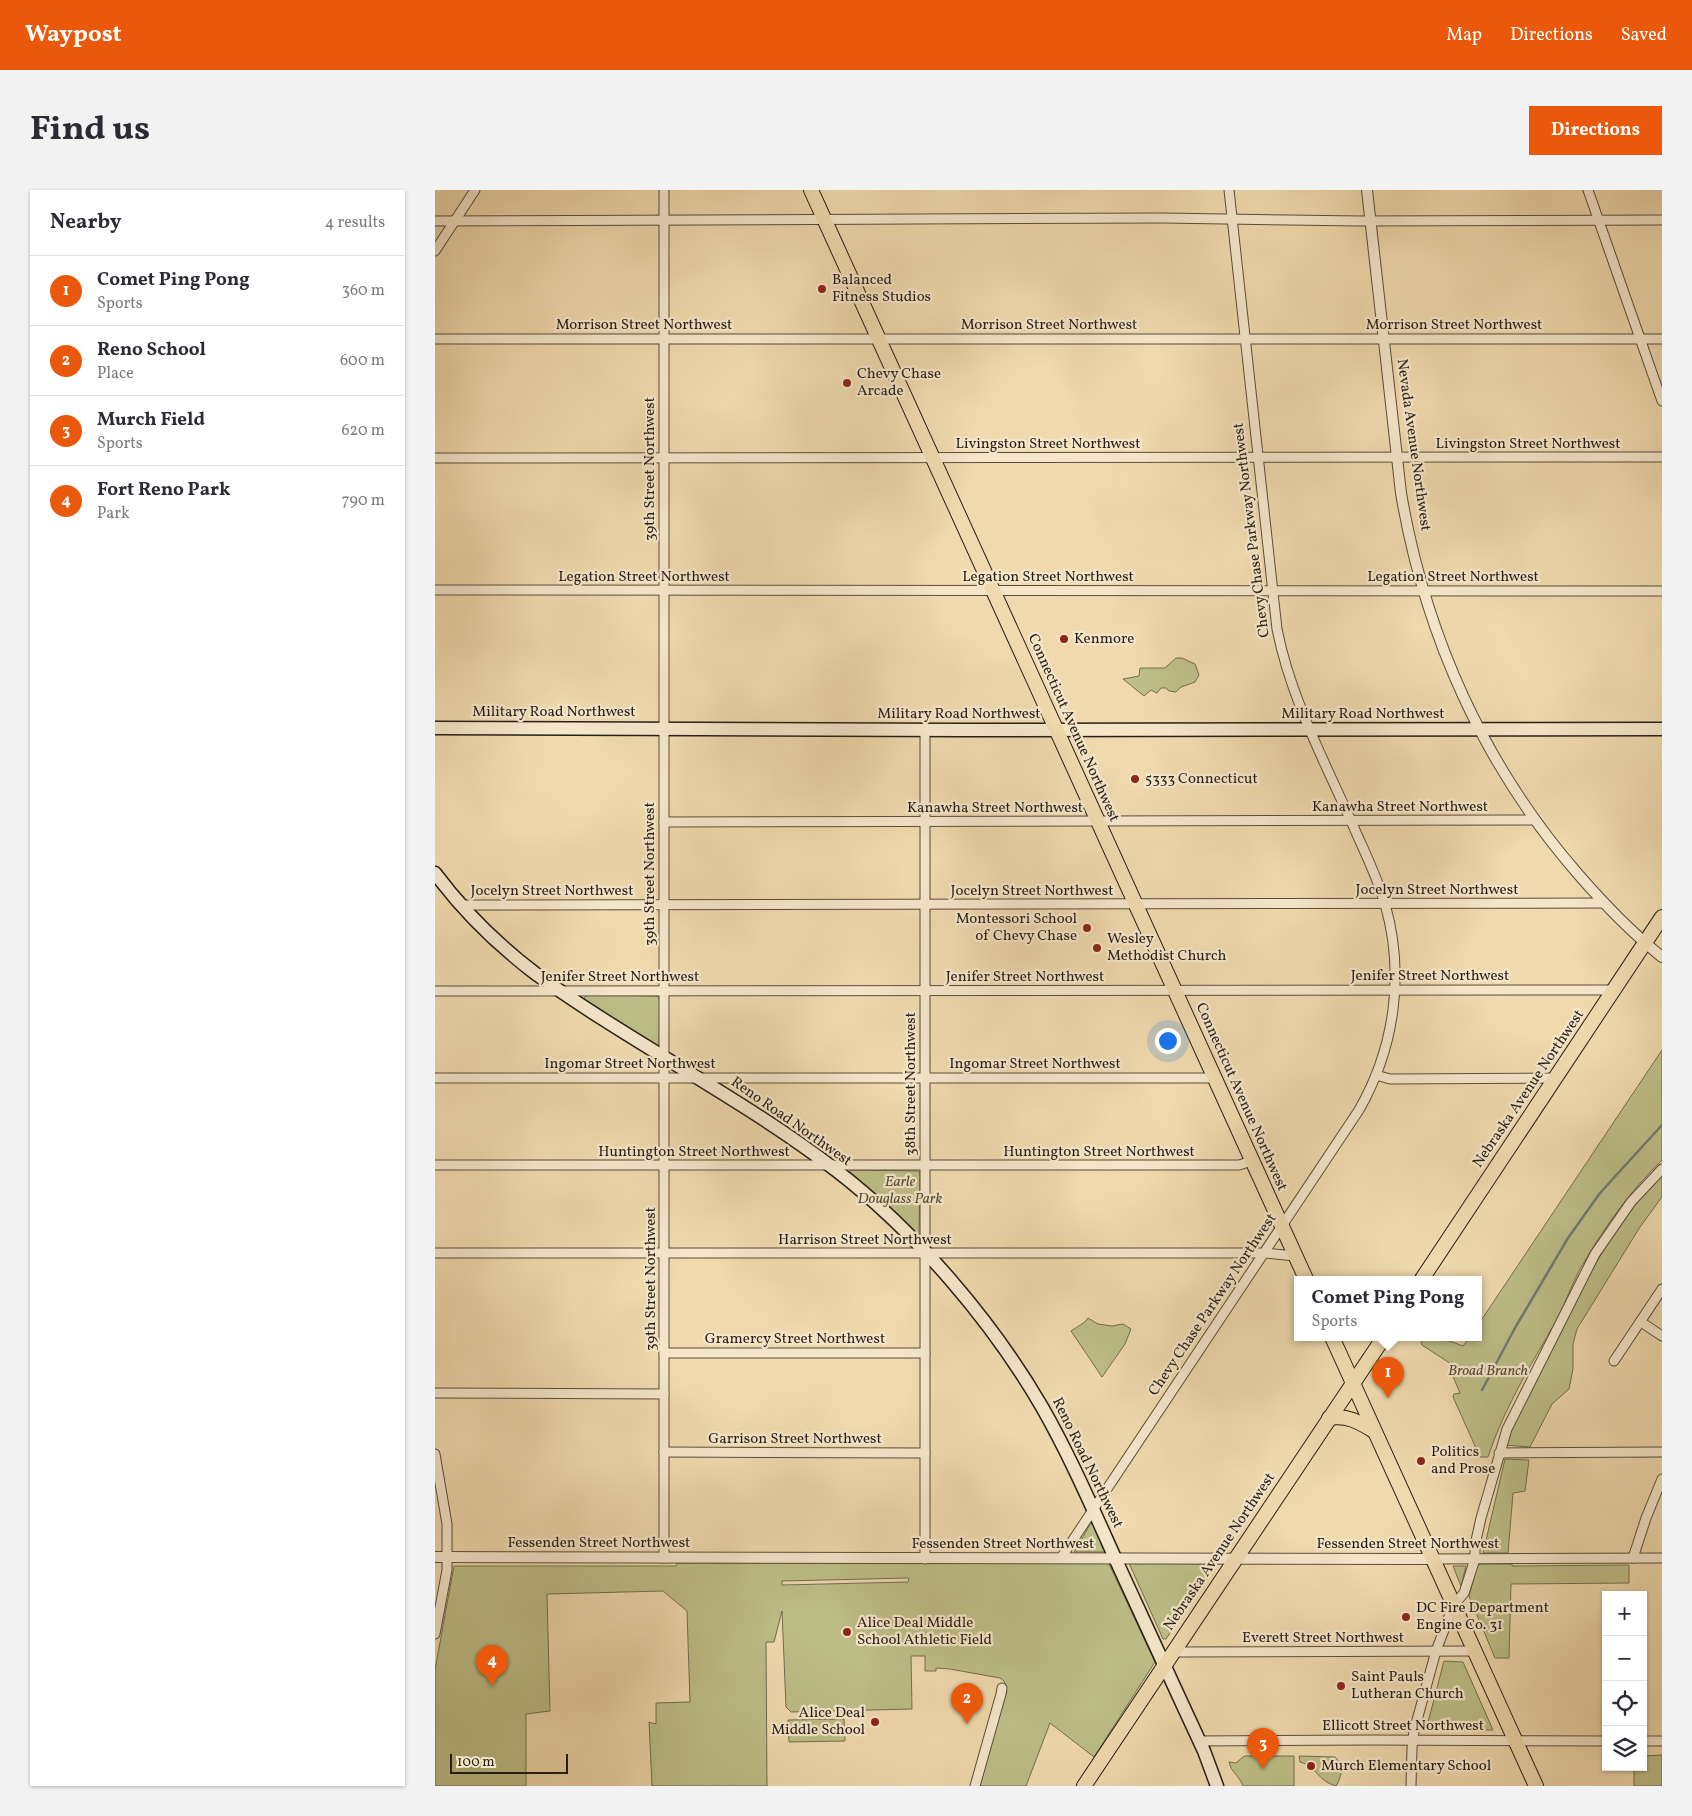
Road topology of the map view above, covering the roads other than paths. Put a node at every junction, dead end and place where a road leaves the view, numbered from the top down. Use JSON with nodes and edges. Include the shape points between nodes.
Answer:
{"nodes":[{"id":1,"x":475,"y":190,"type":"edge"},
{"id":2,"x":664,"y":190,"type":"edge"},
{"id":3,"x":811,"y":190,"type":"edge"},
{"id":4,"x":1229,"y":190,"type":"edge"},
{"id":5,"x":1367,"y":190,"type":"edge"},
{"id":6,"x":1588,"y":190,"type":"edge"},
{"id":7,"x":824,"y":219,"type":"junction"},
{"id":8,"x":1232,"y":219,"type":"junction"},
{"id":9,"x":664,"y":220,"type":"junction"},
{"id":10,"x":1599,"y":220,"type":"junction"},
{"id":11,"x":1662,"y":220,"type":"edge"},
{"id":12,"x":435,"y":221,"type":"edge"},
{"id":13,"x":454,"y":221,"type":"junction"},
{"id":14,"x":1371,"y":221,"type":"junction"},
{"id":15,"x":435,"y":251,"type":"edge"},
{"id":16,"x":1640,"y":338,"type":"junction"},
{"id":17,"x":435,"y":339,"type":"edge"},
{"id":18,"x":664,"y":339,"type":"junction"},
{"id":19,"x":879,"y":339,"type":"junction"},
{"id":20,"x":1244,"y":339,"type":"junction"},
{"id":21,"x":1384,"y":339,"type":"junction"},
{"id":22,"x":1662,"y":339,"type":"edge"},
{"id":23,"x":1662,"y":401,"type":"edge"},
{"id":24,"x":1662,"y":457,"type":"edge"},
{"id":25,"x":435,"y":458,"type":"edge"},
{"id":26,"x":664,"y":458,"type":"junction"},
{"id":27,"x":933,"y":458,"type":"junction"},
{"id":28,"x":1257,"y":458,"type":"junction"},
{"id":29,"x":1397,"y":458,"type":"junction"},
{"id":30,"x":435,"y":590,"type":"edge"},
{"id":31,"x":664,"y":591,"type":"junction"},
{"id":32,"x":993,"y":591,"type":"junction"},
{"id":33,"x":1272,"y":591,"type":"junction"},
{"id":34,"x":1423,"y":591,"type":"junction"},
{"id":35,"x":1662,"y":591,"type":"edge"},
{"id":36,"x":435,"y":728,"type":"edge"},
{"id":37,"x":664,"y":729,"type":"junction"},
{"id":38,"x":1662,"y":729,"type":"edge"},
{"id":39,"x":925,"y":730,"type":"junction"},
{"id":40,"x":1057,"y":730,"type":"junction"},
{"id":41,"x":1310,"y":730,"type":"junction"},
{"id":42,"x":1479,"y":730,"type":"junction"},
{"id":43,"x":1535,"y":820,"type":"junction"},
{"id":44,"x":1351,"y":821,"type":"junction"},
{"id":45,"x":664,"y":822,"type":"junction"},
{"id":46,"x":925,"y":822,"type":"junction"},
{"id":47,"x":1098,"y":822,"type":"junction"},
{"id":48,"x":435,"y":873,"type":"edge"},
{"id":49,"x":1604,"y":902,"type":"junction"},
{"id":50,"x":664,"y":904,"type":"junction"},
{"id":51,"x":925,"y":904,"type":"junction"},
{"id":52,"x":1135,"y":904,"type":"junction"},
{"id":53,"x":1385,"y":904,"type":"junction"},
{"id":54,"x":461,"y":905,"type":"junction"},
{"id":55,"x":1662,"y":917,"type":"edge"},
{"id":56,"x":1645,"y":942,"type":"junction"},
{"id":57,"x":1662,"y":957,"type":"edge"},
{"id":58,"x":925,"y":990,"type":"junction"},
{"id":59,"x":1396,"y":990,"type":"junction"},
{"id":60,"x":1614,"y":990,"type":"junction"},
{"id":61,"x":435,"y":991,"type":"edge"},
{"id":62,"x":561,"y":991,"type":"junction"},
{"id":63,"x":664,"y":991,"type":"junction"},
{"id":64,"x":1175,"y":991,"type":"junction"},
{"id":65,"x":664,"y":1057,"type":"junction"},
{"id":66,"x":1376,"y":1075,"type":"junction"},
{"id":67,"x":435,"y":1078,"type":"edge"},
{"id":68,"x":664,"y":1078,"type":"junction"},
{"id":69,"x":696,"y":1078,"type":"junction"},
{"id":70,"x":925,"y":1078,"type":"junction"},
{"id":71,"x":1214,"y":1078,"type":"junction"},
{"id":72,"x":1555,"y":1078,"type":"junction"},
{"id":73,"x":1252,"y":1161,"type":"junction"},
{"id":74,"x":435,"y":1165,"type":"edge"},
{"id":75,"x":827,"y":1165,"type":"junction"},
{"id":76,"x":665,"y":1166,"type":"junction"},
{"id":77,"x":925,"y":1166,"type":"junction"},
{"id":78,"x":1662,"y":1169,"type":"edge"},
{"id":79,"x":1282,"y":1227,"type":"junction"},
{"id":80,"x":435,"y":1253,"type":"edge"},
{"id":81,"x":665,"y":1253,"type":"junction"},
{"id":82,"x":1265,"y":1253,"type":"junction"},
{"id":83,"x":925,"y":1254,"type":"junction"},
{"id":84,"x":1295,"y":1256,"type":"junction"},
{"id":85,"x":1305,"y":1276,"type":"edge"},
{"id":86,"x":1424,"y":1276,"type":"edge"},
{"id":87,"x":1662,"y":1289,"type":"edge"},
{"id":88,"x":1641,"y":1322,"type":"junction"},
{"id":89,"x":1662,"y":1336,"type":"edge"},
{"id":90,"x":1334,"y":1341,"type":"edge"},
{"id":91,"x":1381,"y":1341,"type":"edge"},
{"id":92,"x":664,"y":1353,"type":"junction"},
{"id":93,"x":925,"y":1353,"type":"junction"},
{"id":94,"x":1614,"y":1361,"type":"dead end"},
{"id":95,"x":1353,"y":1383,"type":"junction"},
{"id":96,"x":435,"y":1393,"type":"edge"},
{"id":97,"x":664,"y":1394,"type":"junction"},
{"id":98,"x":1329,"y":1418,"type":"junction"},
{"id":99,"x":1374,"y":1431,"type":"junction"},
{"id":100,"x":664,"y":1452,"type":"junction"},
{"id":101,"x":1662,"y":1452,"type":"edge"},
{"id":102,"x":925,"y":1453,"type":"junction"},
{"id":103,"x":1499,"y":1453,"type":"junction"},
{"id":104,"x":435,"y":1454,"type":"edge"},
{"id":105,"x":1662,"y":1478,"type":"edge"},
{"id":106,"x":1094,"y":1510,"type":"junction"},
{"id":107,"x":435,"y":1557,"type":"edge"},
{"id":108,"x":447,"y":1557,"type":"junction"},
{"id":109,"x":664,"y":1558,"type":"junction"},
{"id":110,"x":1061,"y":1558,"type":"junction"},
{"id":111,"x":1115,"y":1558,"type":"junction"},
{"id":112,"x":1235,"y":1558,"type":"junction"},
{"id":113,"x":1633,"y":1558,"type":"junction"},
{"id":114,"x":1662,"y":1558,"type":"edge"},
{"id":115,"x":925,"y":1559,"type":"junction"},
{"id":116,"x":1432,"y":1559,"type":"junction"},
{"id":117,"x":1475,"y":1559,"type":"junction"},
{"id":118,"x":1453,"y":1606,"type":"junction"},
{"id":119,"x":435,"y":1634,"type":"edge"},
{"id":120,"x":1436,"y":1651,"type":"junction"},
{"id":121,"x":1474,"y":1651,"type":"junction"},
{"id":122,"x":1173,"y":1652,"type":"junction"},
{"id":123,"x":1164,"y":1665,"type":"junction"},
{"id":124,"x":1001,"y":1688,"type":"dead end"},
{"id":125,"x":1412,"y":1740,"type":"junction"},
{"id":126,"x":1199,"y":1741,"type":"junction"},
{"id":127,"x":1515,"y":1741,"type":"junction"},
{"id":128,"x":1602,"y":1741,"type":"edge"},
{"id":129,"x":1647,"y":1741,"type":"edge"},
{"id":130,"x":1662,"y":1741,"type":"edge"},
{"id":131,"x":975,"y":1786,"type":"edge"},
{"id":132,"x":1084,"y":1786,"type":"edge"},
{"id":133,"x":1217,"y":1786,"type":"edge"},
{"id":134,"x":1411,"y":1786,"type":"edge"},
{"id":135,"x":1535,"y":1786,"type":"edge"}],
"edges":[{"from":1,"to":13,"type":"street"},
{"from":2,"to":9,"type":"street","name":"39th Street Northwest"},
{"from":3,"to":7,"type":"main road","name":"Connecticut Avenue Northwest"},
{"from":4,"to":8,"type":"street","name":"Chevy Chase Parkway Northwest"},
{"from":5,"to":14,"type":"street","name":"Nevada Avenue Northwest"},
{"from":6,"to":10,"type":"street"},
{"from":7,"to":8,"type":"street"},
{"from":7,"to":9,"type":"street"},
{"from":7,"to":19,"type":"main road","name":"Connecticut Avenue Northwest"},
{"from":8,"to":14,"type":"street"},
{"from":8,"to":20,"type":"street","name":"Chevy Chase Parkway Northwest"},
{"from":9,"to":13,"type":"street"},
{"from":9,"to":18,"type":"street","name":"39th Street Northwest"},
{"from":10,"to":11,"type":"street"},
{"from":10,"to":14,"type":"street"},
{"from":10,"to":16,"type":"street"},
{"from":12,"to":13,"type":"street"},
{"from":13,"to":15,"type":"street"},
{"from":14,"to":21,"type":"street","name":"Nevada Avenue Northwest"},
{"from":16,"to":21,"type":"street","name":"Morrison Street Northwest"},
{"from":16,"to":22,"type":"street","name":"Morrison Street Northwest"},
{"from":16,"to":23,"type":"street"},
{"from":17,"to":18,"type":"street","name":"Morrison Street Northwest"},
{"from":18,"to":19,"type":"street","name":"Morrison Street Northwest"},
{"from":18,"to":26,"type":"street","name":"39th Street Northwest"},
{"from":19,"to":20,"type":"street","name":"Morrison Street Northwest"},
{"from":19,"to":27,"type":"main road","name":"Connecticut Avenue Northwest"},
{"from":20,"to":21,"type":"street","name":"Morrison Street Northwest"},
{"from":20,"to":28,"type":"street","name":"Chevy Chase Parkway Northwest"},
{"from":21,"to":29,"type":"street","name":"Nevada Avenue Northwest"},
{"from":24,"to":29,"type":"street","name":"Livingston Street Northwest"},
{"from":25,"to":26,"type":"street","name":"Livingston Street Northwest"},
{"from":26,"to":27,"type":"street","name":"Livingston Street Northwest"},
{"from":26,"to":31,"type":"street","name":"39th Street Northwest"},
{"from":27,"to":28,"type":"street","name":"Livingston Street Northwest"},
{"from":27,"to":32,"type":"main road","name":"Connecticut Avenue Northwest"},
{"from":28,"to":29,"type":"street","name":"Livingston Street Northwest"},
{"from":28,"to":33,"type":"street","name":"Chevy Chase Parkway Northwest"},
{"from":29,"to":34,"type":"street","name":"Nevada Avenue Northwest","via":[[1408,530]]},
{"from":30,"to":31,"type":"street","name":"Legation Street Northwest"},
{"from":31,"to":32,"type":"street","name":"Legation Street Northwest"},
{"from":31,"to":37,"type":"street","name":"39th Street Northwest"},
{"from":32,"to":33,"type":"street","name":"Legation Street Northwest"},
{"from":32,"to":40,"type":"main road","name":"Connecticut Avenue Northwest"},
{"from":33,"to":34,"type":"street","name":"Legation Street Northwest"},
{"from":33,"to":41,"type":"street","name":"Chevy Chase Parkway Northwest","via":[[1284,660]]},
{"from":34,"to":35,"type":"street","name":"Legation Street Northwest"},
{"from":34,"to":42,"type":"street","name":"Nevada Avenue Northwest","via":[[1447,661]]},
{"from":36,"to":37,"type":"main road","name":"Military Road Northwest"},
{"from":37,"to":39,"type":"main road","name":"Military Road Northwest"},
{"from":37,"to":45,"type":"street","name":"39th Street Northwest"},
{"from":38,"to":42,"type":"main road","name":"Military Road Northwest"},
{"from":39,"to":40,"type":"main road","name":"Military Road Northwest"},
{"from":39,"to":46,"type":"street","name":"38th Street Northwest"},
{"from":40,"to":41,"type":"main road","name":"Military Road Northwest"},
{"from":40,"to":47,"type":"main road","name":"Connecticut Avenue Northwest"},
{"from":41,"to":42,"type":"main road","name":"Military Road Northwest"},
{"from":41,"to":44,"type":"street","name":"Chevy Chase Parkway Northwest"},
{"from":42,"to":43,"type":"street","name":"Nevada Avenue Northwest"},
{"from":43,"to":44,"type":"street","name":"Kanawha Street Northwest"},
{"from":43,"to":49,"type":"street","name":"Nevada Avenue Northwest"},
{"from":44,"to":47,"type":"street","name":"Kanawha Street Northwest"},
{"from":44,"to":53,"type":"street","name":"Chevy Chase Parkway Northwest"},
{"from":45,"to":46,"type":"street","name":"Kanawha Street Northwest"},
{"from":45,"to":50,"type":"street","name":"39th Street Northwest"},
{"from":46,"to":47,"type":"street","name":"Kanawha Street Northwest"},
{"from":46,"to":51,"type":"street","name":"38th Street Northwest"},
{"from":47,"to":52,"type":"main road","name":"Connecticut Avenue Northwest"},
{"from":48,"to":54,"type":"main road","name":"Reno Road Northwest"},
{"from":49,"to":53,"type":"street","name":"Jocelyn Street Northwest"},
{"from":49,"to":56,"type":"street","name":"Nevada Avenue Northwest"},
{"from":50,"to":51,"type":"street","name":"Jocelyn Street Northwest"},
{"from":50,"to":54,"type":"street","name":"Jocelyn Street Northwest"},
{"from":50,"to":63,"type":"street","name":"39th Street Northwest"},
{"from":51,"to":52,"type":"street","name":"Jocelyn Street Northwest"},
{"from":51,"to":58,"type":"street","name":"38th Street Northwest"},
{"from":52,"to":53,"type":"street","name":"Jocelyn Street Northwest"},
{"from":52,"to":64,"type":"main road","name":"Connecticut Avenue Northwest"},
{"from":53,"to":59,"type":"street","name":"Chevy Chase Parkway Northwest","via":[[1393,943]]},
{"from":54,"to":62,"type":"main road","name":"Reno Road Northwest","via":[[512,955]]},
{"from":55,"to":56,"type":"main road","name":"Nebraska Avenue Northwest"},
{"from":56,"to":57,"type":"street","name":"Nevada Avenue Northwest"},
{"from":56,"to":60,"type":"main road","name":"Nebraska Avenue Northwest"},
{"from":58,"to":63,"type":"street","name":"Jenifer Street Northwest"},
{"from":58,"to":64,"type":"street","name":"Jenifer Street Northwest"},
{"from":58,"to":70,"type":"street","name":"38th Street Northwest"},
{"from":59,"to":60,"type":"street","name":"Jenifer Street Northwest"},
{"from":59,"to":64,"type":"street","name":"Jenifer Street Northwest"},
{"from":59,"to":66,"type":"street","name":"Chevy Chase Parkway Northwest","via":[[1389,1034]]},
{"from":60,"to":72,"type":"main road","name":"Nebraska Avenue Northwest"},
{"from":61,"to":62,"type":"street","name":"Jenifer Street Northwest"},
{"from":62,"to":63,"type":"street","name":"Jenifer Street Northwest"},
{"from":62,"to":65,"type":"main road","name":"Reno Road Northwest"},
{"from":63,"to":65,"type":"street","name":"39th Street Northwest"},
{"from":64,"to":71,"type":"main road","name":"Connecticut Avenue Northwest"},
{"from":65,"to":68,"type":"street","name":"39th Street Northwest"},
{"from":65,"to":69,"type":"main road","name":"Reno Road Northwest"},
{"from":66,"to":72,"type":"street","via":[[1390,1078]]},
{"from":66,"to":79,"type":"street","name":"Chevy Chase Parkway Northwest","via":[[1355,1118]]},
{"from":67,"to":68,"type":"street","name":"Ingomar Street Northwest"},
{"from":68,"to":69,"type":"street","name":"Ingomar Street Northwest"},
{"from":68,"to":76,"type":"street","name":"39th Street Northwest"},
{"from":69,"to":70,"type":"street","name":"Ingomar Street Northwest"},
{"from":69,"to":75,"type":"main road","name":"Reno Road Northwest"},
{"from":70,"to":71,"type":"street","name":"Ingomar Street Northwest"},
{"from":70,"to":77,"type":"street","name":"38th Street Northwest"},
{"from":71,"to":73,"type":"main road","name":"Connecticut Avenue Northwest"},
{"from":72,"to":86,"type":"main road","name":"Nebraska Avenue Northwest"},
{"from":73,"to":77,"type":"street","name":"Huntington Street Northwest","via":[[1239,1165]]},
{"from":73,"to":79,"type":"main road","name":"Connecticut Avenue Northwest"},
{"from":74,"to":76,"type":"street","name":"Huntington Street Northwest"},
{"from":75,"to":76,"type":"street","name":"Huntington Street Northwest"},
{"from":75,"to":77,"type":"street","name":"Huntington Street Northwest"},
{"from":75,"to":83,"type":"main road","name":"Reno Road Northwest","via":[[887,1214]]},
{"from":76,"to":81,"type":"street","name":"39th Street Northwest"},
{"from":77,"to":83,"type":"street","name":"38th Street Northwest"},
{"from":78,"to":103,"type":"street","via":[[1631,1202],[1595,1254],[1510,1422]]},
{"from":79,"to":82,"type":"street","name":"Chevy Chase Parkway Northwest"},
{"from":79,"to":84,"type":"main road","name":"Connecticut Avenue Northwest"},
{"from":80,"to":81,"type":"street","name":"Harrison Street Northwest"},
{"from":81,"to":83,"type":"street","name":"Harrison Street Northwest"},
{"from":81,"to":92,"type":"street","name":"39th Street Northwest"},
{"from":82,"to":83,"type":"street","name":"Harrison Street Northwest"},
{"from":82,"to":84,"type":"street","name":"Harrison Street Northwest"},
{"from":82,"to":106,"type":"street","name":"Chevy Chase Parkway Northwest"},
{"from":83,"to":93,"type":"street","name":"38th Street Northwest"},
{"from":83,"to":106,"type":"main road","name":"Reno Road Northwest","via":[[968,1302],[1017,1367],[1064,1446]]},
{"from":84,"to":85,"type":"main road","name":"Connecticut Avenue Northwest"},
{"from":87,"to":88,"type":"street"},
{"from":88,"to":89,"type":"street"},
{"from":88,"to":94,"type":"street"},
{"from":90,"to":95,"type":"main road"},
{"from":91,"to":95,"type":"main road","name":"Nebraska Avenue Northwest"},
{"from":92,"to":93,"type":"street","name":"Gramercy Street Northwest"},
{"from":92,"to":97,"type":"street","name":"39th Street Northwest"},
{"from":93,"to":102,"type":"street","name":"38th Street Northwest"},
{"from":95,"to":98,"type":"main road","name":"Nebraska Avenue Northwest"},
{"from":95,"to":99,"type":"main road"},
{"from":96,"to":97,"type":"street"},
{"from":97,"to":100,"type":"street","name":"39th Street Northwest"},
{"from":98,"to":99,"type":"main road","via":[[1344,1416]]},
{"from":98,"to":112,"type":"main road","name":"Nebraska Avenue Northwest"},
{"from":99,"to":116,"type":"main road"},
{"from":100,"to":102,"type":"street","name":"Garrison Street Northwest"},
{"from":100,"to":109,"type":"street","name":"39th Street Northwest"},
{"from":101,"to":103,"type":"street"},
{"from":102,"to":115,"type":"street","name":"38th Street Northwest"},
{"from":103,"to":117,"type":"street","via":[[1475,1545]]},
{"from":104,"to":108,"type":"street","via":[[446,1518]]},
{"from":105,"to":113,"type":"street"},
{"from":106,"to":110,"type":"street","name":"Chevy Chase Parkway Northwest"},
{"from":106,"to":111,"type":"main road","name":"Reno Road Northwest"},
{"from":107,"to":108,"type":"street","name":"Fessenden Street Northwest"},
{"from":108,"to":109,"type":"street","name":"Fessenden Street Northwest"},
{"from":108,"to":119,"type":"street"},
{"from":109,"to":115,"type":"street","name":"Fessenden Street Northwest"},
{"from":110,"to":111,"type":"street","name":"Fessenden Street Northwest"},
{"from":110,"to":115,"type":"street","name":"Fessenden Street Northwest"},
{"from":111,"to":112,"type":"street","name":"Fessenden Street Northwest"},
{"from":111,"to":123,"type":"main road","name":"Reno Road Northwest"},
{"from":112,"to":116,"type":"street","name":"Fessenden Street Northwest"},
{"from":112,"to":122,"type":"main road","name":"Nebraska Avenue Northwest"},
{"from":113,"to":114,"type":"street","name":"Fessenden Street Northwest"},
{"from":113,"to":117,"type":"street","name":"Fessenden Street Northwest"},
{"from":116,"to":117,"type":"street","name":"Fessenden Street Northwest"},
{"from":116,"to":118,"type":"main road"},
{"from":117,"to":118,"type":"street","via":[[1464,1593]]},
{"from":118,"to":120,"type":"street"},
{"from":118,"to":121,"type":"main road"},
{"from":120,"to":121,"type":"street","name":"Everett Street Northwest"},
{"from":120,"to":122,"type":"street","name":"Everett Street Northwest"},
{"from":120,"to":125,"type":"street"},
{"from":121,"to":127,"type":"main road"},
{"from":122,"to":123,"type":"main road","name":"Nebraska Avenue Northwest"},
{"from":123,"to":126,"type":"main road","name":"Reno Road Northwest"},
{"from":123,"to":132,"type":"main road","name":"Nebraska Avenue Northwest"},
{"from":124,"to":131,"type":"street"},
{"from":125,"to":126,"type":"street","name":"Ellicott Street Northwest"},
{"from":125,"to":127,"type":"street","name":"Ellicott Street Northwest"},
{"from":125,"to":134,"type":"street"},
{"from":126,"to":133,"type":"main road","name":"Reno Road Northwest"},
{"from":127,"to":128,"type":"street","name":"Ellicott Street Northwest"},
{"from":127,"to":135,"type":"main road"},
{"from":129,"to":130,"type":"street"}]}
